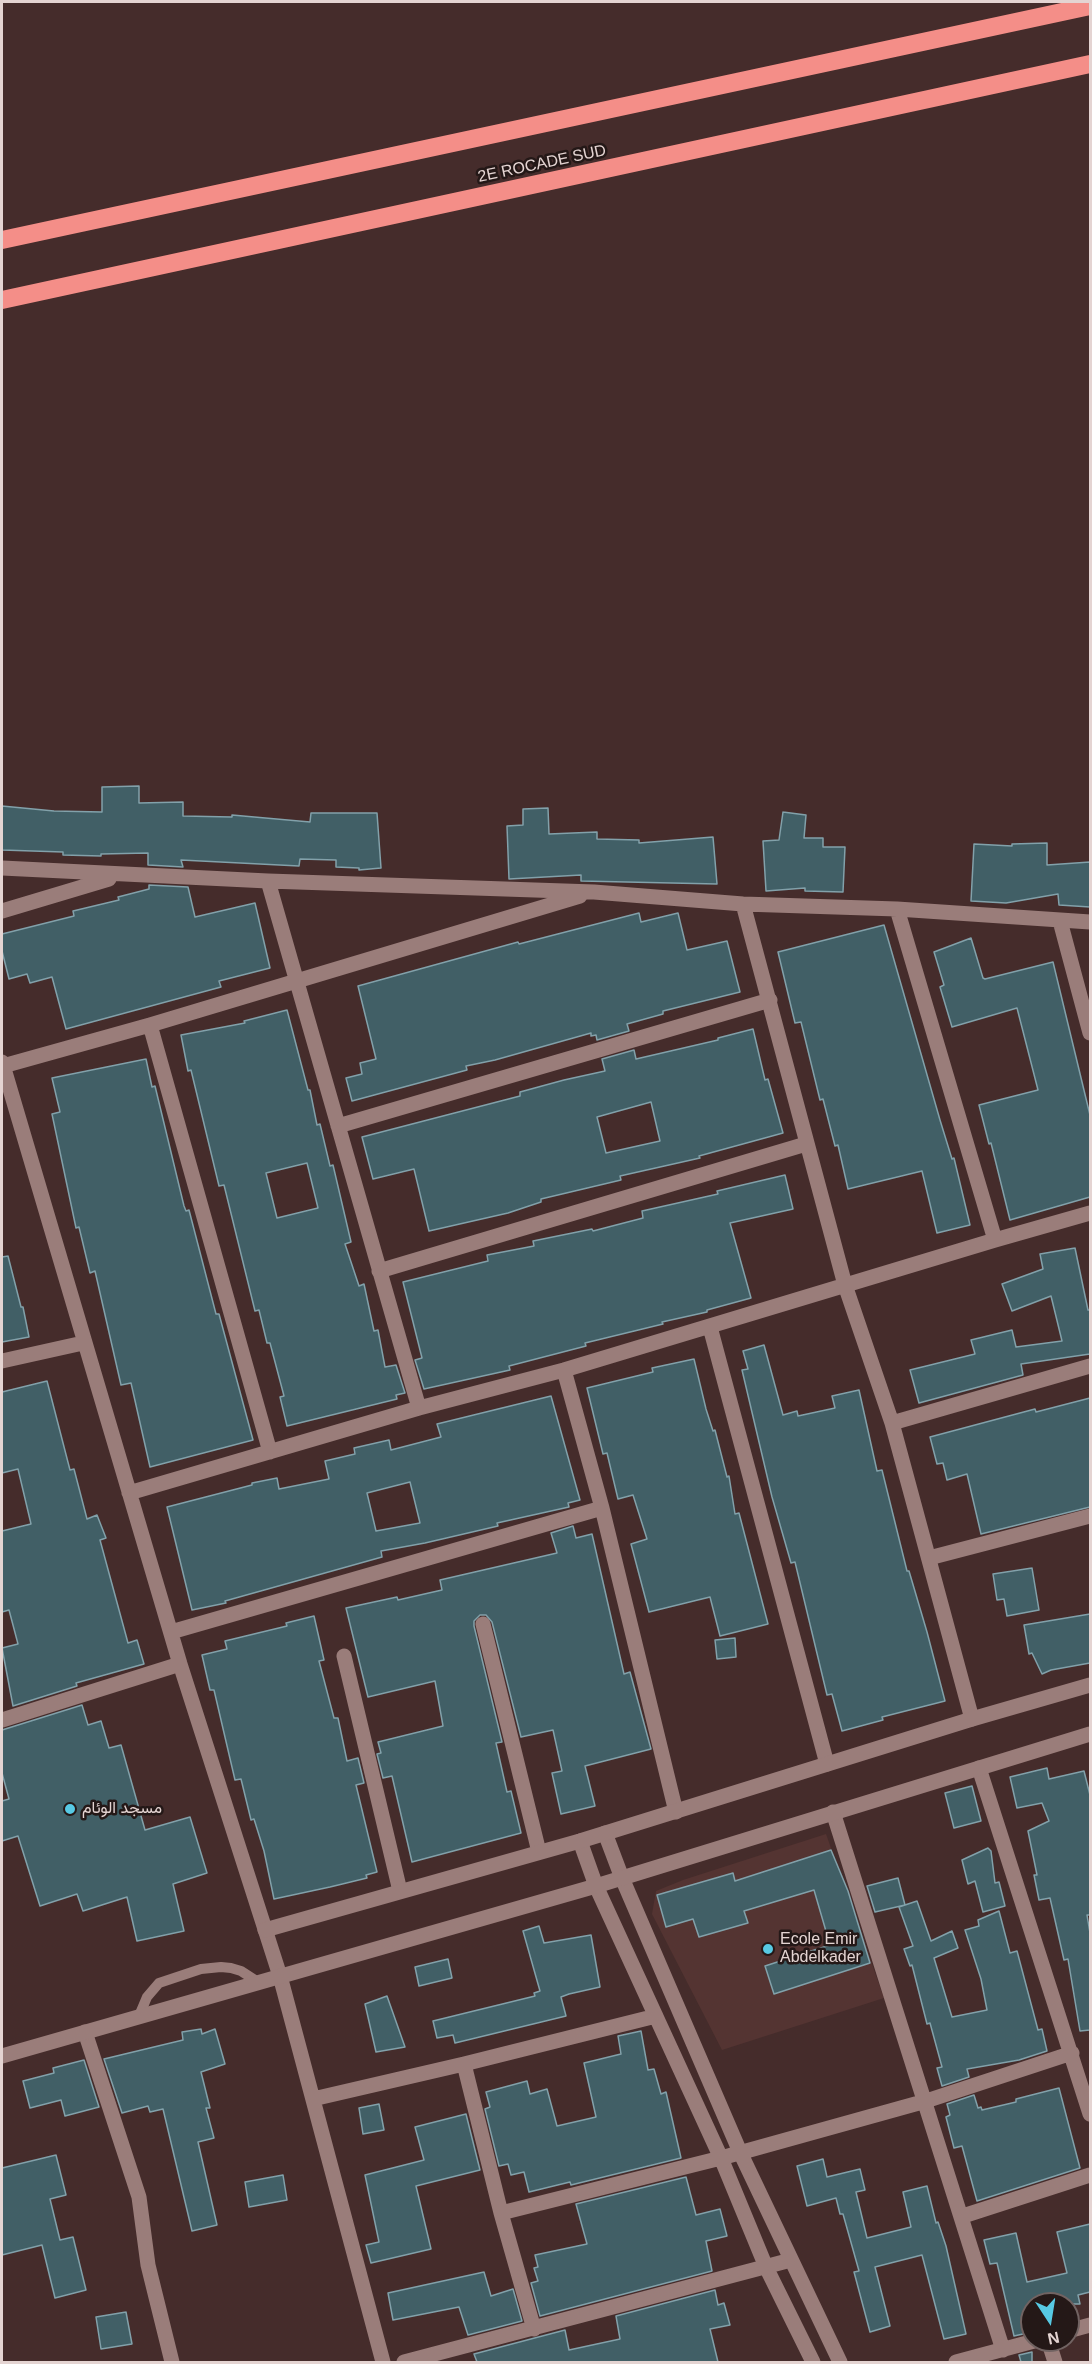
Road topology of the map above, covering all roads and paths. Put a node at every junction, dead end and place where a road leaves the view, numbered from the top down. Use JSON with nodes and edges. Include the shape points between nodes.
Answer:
{"nodes":[{"id":1,"x":1090,"y":6,"type":"edge"},
{"id":2,"x":1090,"y":64,"type":"edge"},
{"id":3,"x":2,"y":240,"type":"edge"},
{"id":4,"x":2,"y":300,"type":"edge"},
{"id":5,"x":2,"y":868,"type":"edge"},
{"id":6,"x":120,"y":875,"type":"junction"},
{"id":7,"x":268,"y":881,"type":"junction"},
{"id":8,"x":594,"y":892,"type":"junction"},
{"id":9,"x":743,"y":904,"type":"junction"},
{"id":10,"x":897,"y":909,"type":"junction"},
{"id":11,"x":2,"y":911,"type":"edge"},
{"id":12,"x":1060,"y":921,"type":"junction"},
{"id":13,"x":1090,"y":922,"type":"edge"},
{"id":14,"x":296,"y":980,"type":"junction"},
{"id":15,"x":770,"y":1000,"type":"junction"},
{"id":16,"x":150,"y":1025,"type":"junction"},
{"id":17,"x":1090,"y":1033,"type":"edge"},
{"id":18,"x":2,"y":1064,"type":"edge"},
{"id":19,"x":338,"y":1126,"type":"junction"},
{"id":20,"x":806,"y":1144,"type":"junction"},
{"id":21,"x":1090,"y":1213,"type":"edge"},
{"id":22,"x":995,"y":1240,"type":"junction"},
{"id":23,"x":379,"y":1271,"type":"junction"},
{"id":24,"x":845,"y":1285,"type":"junction"},
{"id":25,"x":710,"y":1327,"type":"junction"},
{"id":26,"x":83,"y":1343,"type":"junction"},
{"id":27,"x":2,"y":1360,"type":"edge"},
{"id":28,"x":1090,"y":1366,"type":"edge"},
{"id":29,"x":564,"y":1370,"type":"junction"},
{"id":30,"x":419,"y":1408,"type":"junction"},
{"id":31,"x":892,"y":1423,"type":"junction"},
{"id":32,"x":270,"y":1452,"type":"junction"},
{"id":33,"x":129,"y":1493,"type":"junction"},
{"id":34,"x":602,"y":1508,"type":"junction"},
{"id":35,"x":1090,"y":1516,"type":"edge"},
{"id":36,"x":929,"y":1558,"type":"junction"},
{"id":37,"x":483,"y":1624,"type":"dead end"},
{"id":38,"x":171,"y":1632,"type":"junction"},
{"id":39,"x":344,"y":1656,"type":"dead end"},
{"id":40,"x":180,"y":1664,"type":"junction"},
{"id":41,"x":1090,"y":1685,"type":"edge"},
{"id":42,"x":972,"y":1719,"type":"junction"},
{"id":43,"x":2,"y":1720,"type":"edge"},
{"id":44,"x":1090,"y":1734,"type":"edge"},
{"id":45,"x":827,"y":1764,"type":"junction"},
{"id":46,"x":979,"y":1768,"type":"junction"},
{"id":47,"x":676,"y":1812,"type":"junction"},
{"id":48,"x":833,"y":1812,"type":"junction"},
{"id":49,"x":605,"y":1833,"type":"junction"},
{"id":50,"x":580,"y":1841,"type":"junction"},
{"id":51,"x":539,"y":1852,"type":"junction"},
{"id":52,"x":622,"y":1878,"type":"junction"},
{"id":53,"x":596,"y":1886,"type":"junction"},
{"id":54,"x":400,"y":1891,"type":"junction"},
{"id":55,"x":265,"y":1930,"type":"junction"},
{"id":56,"x":280,"y":1976,"type":"junction"},
{"id":57,"x":258,"y":1982,"type":"junction"},
{"id":58,"x":139,"y":2016,"type":"junction"},
{"id":59,"x":656,"y":2016,"type":"junction"},
{"id":60,"x":85,"y":2032,"type":"junction"},
{"id":61,"x":1072,"y":2053,"type":"junction"},
{"id":62,"x":2,"y":2056,"type":"edge"},
{"id":63,"x":464,"y":2064,"type":"junction"},
{"id":64,"x":313,"y":2098,"type":"junction"},
{"id":65,"x":926,"y":2101,"type":"junction"},
{"id":66,"x":1090,"y":2114,"type":"edge"},
{"id":67,"x":740,"y":2152,"type":"junction"},
{"id":68,"x":721,"y":2158,"type":"junction"},
{"id":69,"x":1090,"y":2175,"type":"edge"},
{"id":70,"x":501,"y":2213,"type":"junction"},
{"id":71,"x":963,"y":2216,"type":"junction"},
{"id":72,"x":791,"y":2260,"type":"junction"},
{"id":73,"x":766,"y":2267,"type":"junction"},
{"id":74,"x":534,"y":2329,"type":"junction"},
{"id":75,"x":1020,"y":2345,"type":"edge"},
{"id":76,"x":1003,"y":2350,"type":"junction"},
{"id":77,"x":977,"y":2360,"type":"edge"},
{"id":78,"x":172,"y":2362,"type":"edge"},
{"id":79,"x":383,"y":2362,"type":"edge"},
{"id":80,"x":404,"y":2362,"type":"edge"},
{"id":81,"x":813,"y":2362,"type":"edge"},
{"id":82,"x":840,"y":2362,"type":"edge"},
{"id":83,"x":956,"y":2362,"type":"edge"}],
"edges":[{"from":1,"to":3,"type":"highway"},
{"from":2,"to":4,"type":"highway","name":"2E ROCADE SUD"},
{"from":5,"to":6,"type":"street"},
{"from":6,"to":7,"type":"street"},
{"from":6,"to":11,"type":"street"},
{"from":7,"to":8,"type":"street"},
{"from":7,"to":14,"type":"street"},
{"from":8,"to":9,"type":"street"},
{"from":8,"to":14,"type":"street"},
{"from":9,"to":10,"type":"street"},
{"from":9,"to":15,"type":"street"},
{"from":10,"to":12,"type":"street"},
{"from":10,"to":22,"type":"street"},
{"from":12,"to":13,"type":"street"},
{"from":12,"to":17,"type":"street"},
{"from":14,"to":16,"type":"street"},
{"from":14,"to":19,"type":"street"},
{"from":15,"to":19,"type":"street"},
{"from":15,"to":20,"type":"street"},
{"from":16,"to":18,"type":"street"},
{"from":16,"to":32,"type":"street"},
{"from":18,"to":26,"type":"street"},
{"from":19,"to":23,"type":"street"},
{"from":20,"to":23,"type":"street"},
{"from":20,"to":24,"type":"street"},
{"from":21,"to":22,"type":"street"},
{"from":22,"to":24,"type":"street"},
{"from":23,"to":30,"type":"street"},
{"from":24,"to":25,"type":"street"},
{"from":24,"to":31,"type":"street"},
{"from":25,"to":29,"type":"street"},
{"from":25,"to":45,"type":"street"},
{"from":26,"to":27,"type":"street"},
{"from":26,"to":33,"type":"street"},
{"from":28,"to":31,"type":"street"},
{"from":29,"to":30,"type":"street"},
{"from":29,"to":34,"type":"street"},
{"from":30,"to":32,"type":"street"},
{"from":31,"to":36,"type":"street"},
{"from":32,"to":33,"type":"street"},
{"from":33,"to":38,"type":"street"},
{"from":34,"to":38,"type":"street"},
{"from":34,"to":47,"type":"street"},
{"from":35,"to":36,"type":"street"},
{"from":36,"to":42,"type":"street"},
{"from":37,"to":51,"type":"street"},
{"from":38,"to":40,"type":"street"},
{"from":39,"to":54,"type":"street"},
{"from":40,"to":43,"type":"street"},
{"from":40,"to":55,"type":"street"},
{"from":41,"to":42,"type":"street"},
{"from":42,"to":45,"type":"street"},
{"from":44,"to":46,"type":"street"},
{"from":45,"to":47,"type":"street"},
{"from":46,"to":48,"type":"street"},
{"from":46,"to":61,"type":"street"},
{"from":47,"to":49,"type":"street"},
{"from":48,"to":52,"type":"street"},
{"from":48,"to":65,"type":"street"},
{"from":49,"to":50,"type":"street"},
{"from":49,"to":52,"type":"street"},
{"from":50,"to":51,"type":"street"},
{"from":50,"to":53,"type":"street"},
{"from":51,"to":54,"type":"street"},
{"from":52,"to":53,"type":"street"},
{"from":52,"to":67,"type":"street"},
{"from":53,"to":56,"type":"street"},
{"from":53,"to":59,"type":"street"},
{"from":54,"to":55,"type":"street"},
{"from":55,"to":56,"type":"street"},
{"from":56,"to":57,"type":"street"},
{"from":56,"to":64,"type":"street"},
{"from":57,"to":58,"type":"street"},
{"from":57,"to":58,"type":"lane","via":[[231,1968],[201,1969],[159,1983],[147,1997]]},
{"from":58,"to":60,"type":"street"},
{"from":59,"to":63,"type":"street"},
{"from":59,"to":68,"type":"street"},
{"from":60,"to":62,"type":"street"},
{"from":60,"to":78,"type":"street","via":[[139,2197],[148,2265]]},
{"from":61,"to":65,"type":"street"},
{"from":61,"to":66,"type":"street"},
{"from":63,"to":64,"type":"street"},
{"from":63,"to":70,"type":"street"},
{"from":64,"to":79,"type":"street"},
{"from":65,"to":67,"type":"street"},
{"from":65,"to":71,"type":"street"},
{"from":67,"to":68,"type":"street"},
{"from":67,"to":72,"type":"street"},
{"from":68,"to":70,"type":"street"},
{"from":68,"to":73,"type":"street"},
{"from":69,"to":71,"type":"street"},
{"from":70,"to":74,"type":"street"},
{"from":71,"to":76,"type":"street"},
{"from":72,"to":73,"type":"street"},
{"from":72,"to":82,"type":"street"},
{"from":73,"to":74,"type":"street"},
{"from":73,"to":81,"type":"street"},
{"from":74,"to":80,"type":"street"},
{"from":75,"to":76,"type":"street"},
{"from":76,"to":77,"type":"street"},
{"from":77,"to":83,"type":"street"}]}
